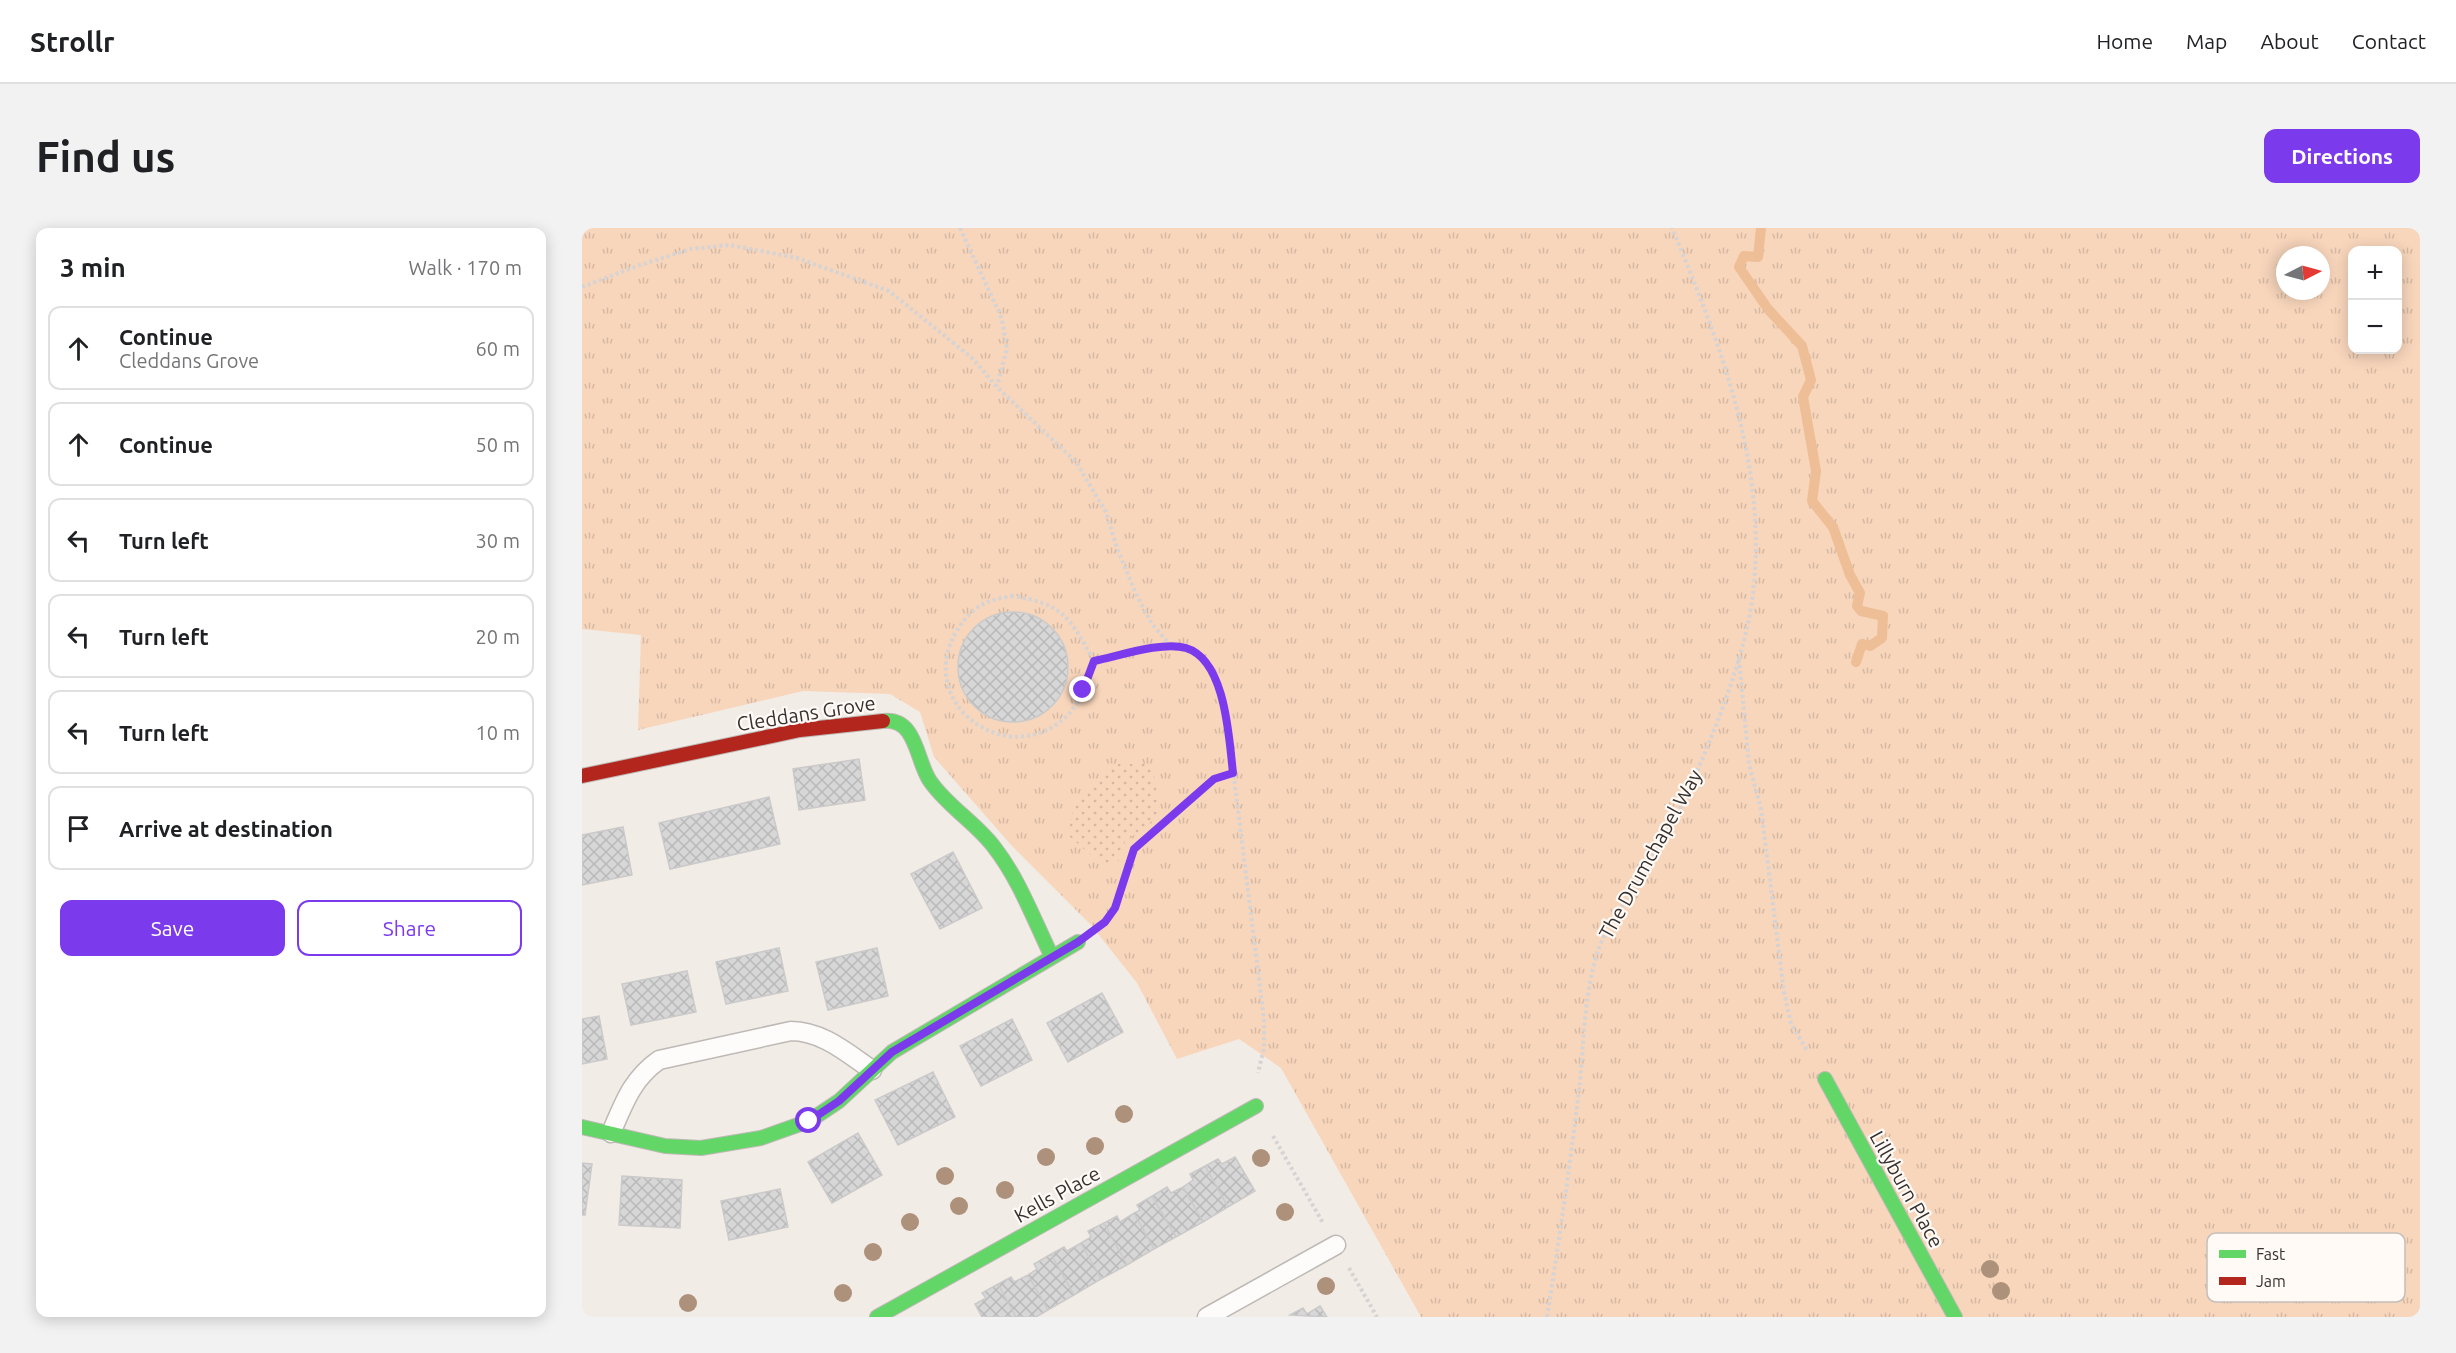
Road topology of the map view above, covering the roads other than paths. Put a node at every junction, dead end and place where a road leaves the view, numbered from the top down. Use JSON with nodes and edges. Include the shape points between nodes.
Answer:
{"nodes":[{"id":1,"x":582,"y":776,"type":"edge"},
{"id":2,"x":1078,"y":942,"type":"road end"},
{"id":3,"x":1052,"y":957,"type":"junction"},
{"id":4,"x":872,"y":1070,"type":"junction"},
{"id":5,"x":1825,"y":1079,"type":"road end"},
{"id":6,"x":1256,"y":1106,"type":"road end"},
{"id":7,"x":582,"y":1127,"type":"edge"},
{"id":8,"x":611,"y":1133,"type":"junction"},
{"id":9,"x":1336,"y":1245,"type":"road end"},
{"id":10,"x":877,"y":1317,"type":"edge"},
{"id":11,"x":1207,"y":1317,"type":"edge"},
{"id":12,"x":1955,"y":1317,"type":"edge"}],
"edges":[{"from":1,"to":3,"type":"street","name":"Cleddans Grove","via":[[800,730],[889,720],[905,727],[917,746],[929,780],[993,845],[1008,866]]},
{"from":2,"to":3,"type":"street"},
{"from":3,"to":4,"type":"street","via":[[892,1052]]},
{"from":4,"to":8,"type":"street","via":[[839,1101],[809,1121],[761,1138],[701,1148],[665,1146]]},
{"from":4,"to":8,"type":"lane","via":[[807,1031],[791,1031],[659,1060],[641,1072],[629,1089]]},
{"from":5,"to":12,"type":"street","name":"Lillyburn Place"},
{"from":6,"to":10,"type":"street","name":"Kells Place"},
{"from":7,"to":8,"type":"street"},
{"from":9,"to":11,"type":"lane"}]}
